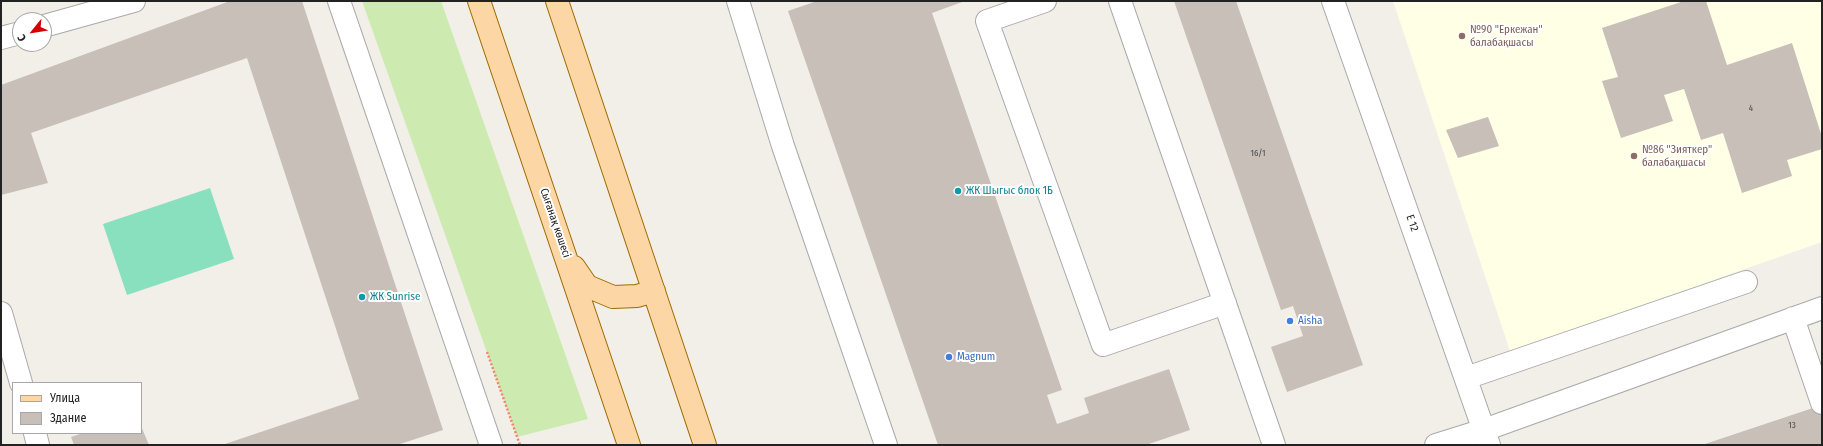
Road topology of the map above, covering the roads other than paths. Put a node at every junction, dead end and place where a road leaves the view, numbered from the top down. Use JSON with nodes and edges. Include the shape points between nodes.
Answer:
{"nodes":[{"id":1,"x":134,"y":1,"type":"edge"},
{"id":2,"x":339,"y":1,"type":"edge"},
{"id":3,"x":479,"y":1,"type":"edge"},
{"id":4,"x":557,"y":1,"type":"edge"},
{"id":5,"x":738,"y":1,"type":"edge"},
{"id":6,"x":1045,"y":1,"type":"edge"},
{"id":7,"x":1120,"y":1,"type":"edge"},
{"id":8,"x":1333,"y":1,"type":"edge"},
{"id":9,"x":52,"y":24,"type":"edge"},
{"id":10,"x":12,"y":35,"type":"edge"},
{"id":11,"x":1,"y":38,"type":"edge"},
{"id":12,"x":567,"y":257,"type":"junction"},
{"id":13,"x":1746,"y":282,"type":"dead end"},
{"id":14,"x":654,"y":291,"type":"junction"},
{"id":15,"x":1225,"y":302,"type":"junction"},
{"id":16,"x":1822,"y":308,"type":"edge"},
{"id":17,"x":1,"y":313,"type":"edge"},
{"id":18,"x":1793,"y":318,"type":"junction"},
{"id":19,"x":1466,"y":378,"type":"junction"},
{"id":20,"x":21,"y":382,"type":"edge"},
{"id":21,"x":1822,"y":403,"type":"edge"},
{"id":22,"x":35,"y":434,"type":"edge"},
{"id":23,"x":1486,"y":437,"type":"edge"},
{"id":24,"x":38,"y":445,"type":"edge"},
{"id":25,"x":491,"y":445,"type":"edge"},
{"id":26,"x":629,"y":445,"type":"edge"},
{"id":27,"x":705,"y":445,"type":"edge"},
{"id":28,"x":886,"y":445,"type":"edge"},
{"id":29,"x":1274,"y":445,"type":"edge"},
{"id":30,"x":1436,"y":445,"type":"edge"}],
"edges":[{"from":1,"to":9,"type":"street"},
{"from":2,"to":25,"type":"street"},
{"from":3,"to":12,"type":"main road","name":"Сығанақ көшесі"},
{"from":4,"to":14,"type":"main road"},
{"from":5,"to":28,"type":"street","via":[[783,146]]},
{"from":6,"to":15,"type":"street","via":[[987,21],[1103,345]]},
{"from":7,"to":15,"type":"street"},
{"from":8,"to":19,"type":"street","name":"E 12"},
{"from":10,"to":11,"type":"street"},
{"from":12,"to":14,"type":"main road","via":[[587,286],[613,297],[637,296]]},
{"from":12,"to":26,"type":"main road","name":"Сығанақ көшесі"},
{"from":13,"to":19,"type":"street"},
{"from":14,"to":27,"type":"main road"},
{"from":15,"to":29,"type":"street"},
{"from":16,"to":18,"type":"street"},
{"from":17,"to":20,"type":"street"},
{"from":18,"to":21,"type":"street"},
{"from":18,"to":23,"type":"street"},
{"from":19,"to":23,"type":"street","name":"E 12"},
{"from":22,"to":24,"type":"street"},
{"from":23,"to":30,"type":"street"}]}
